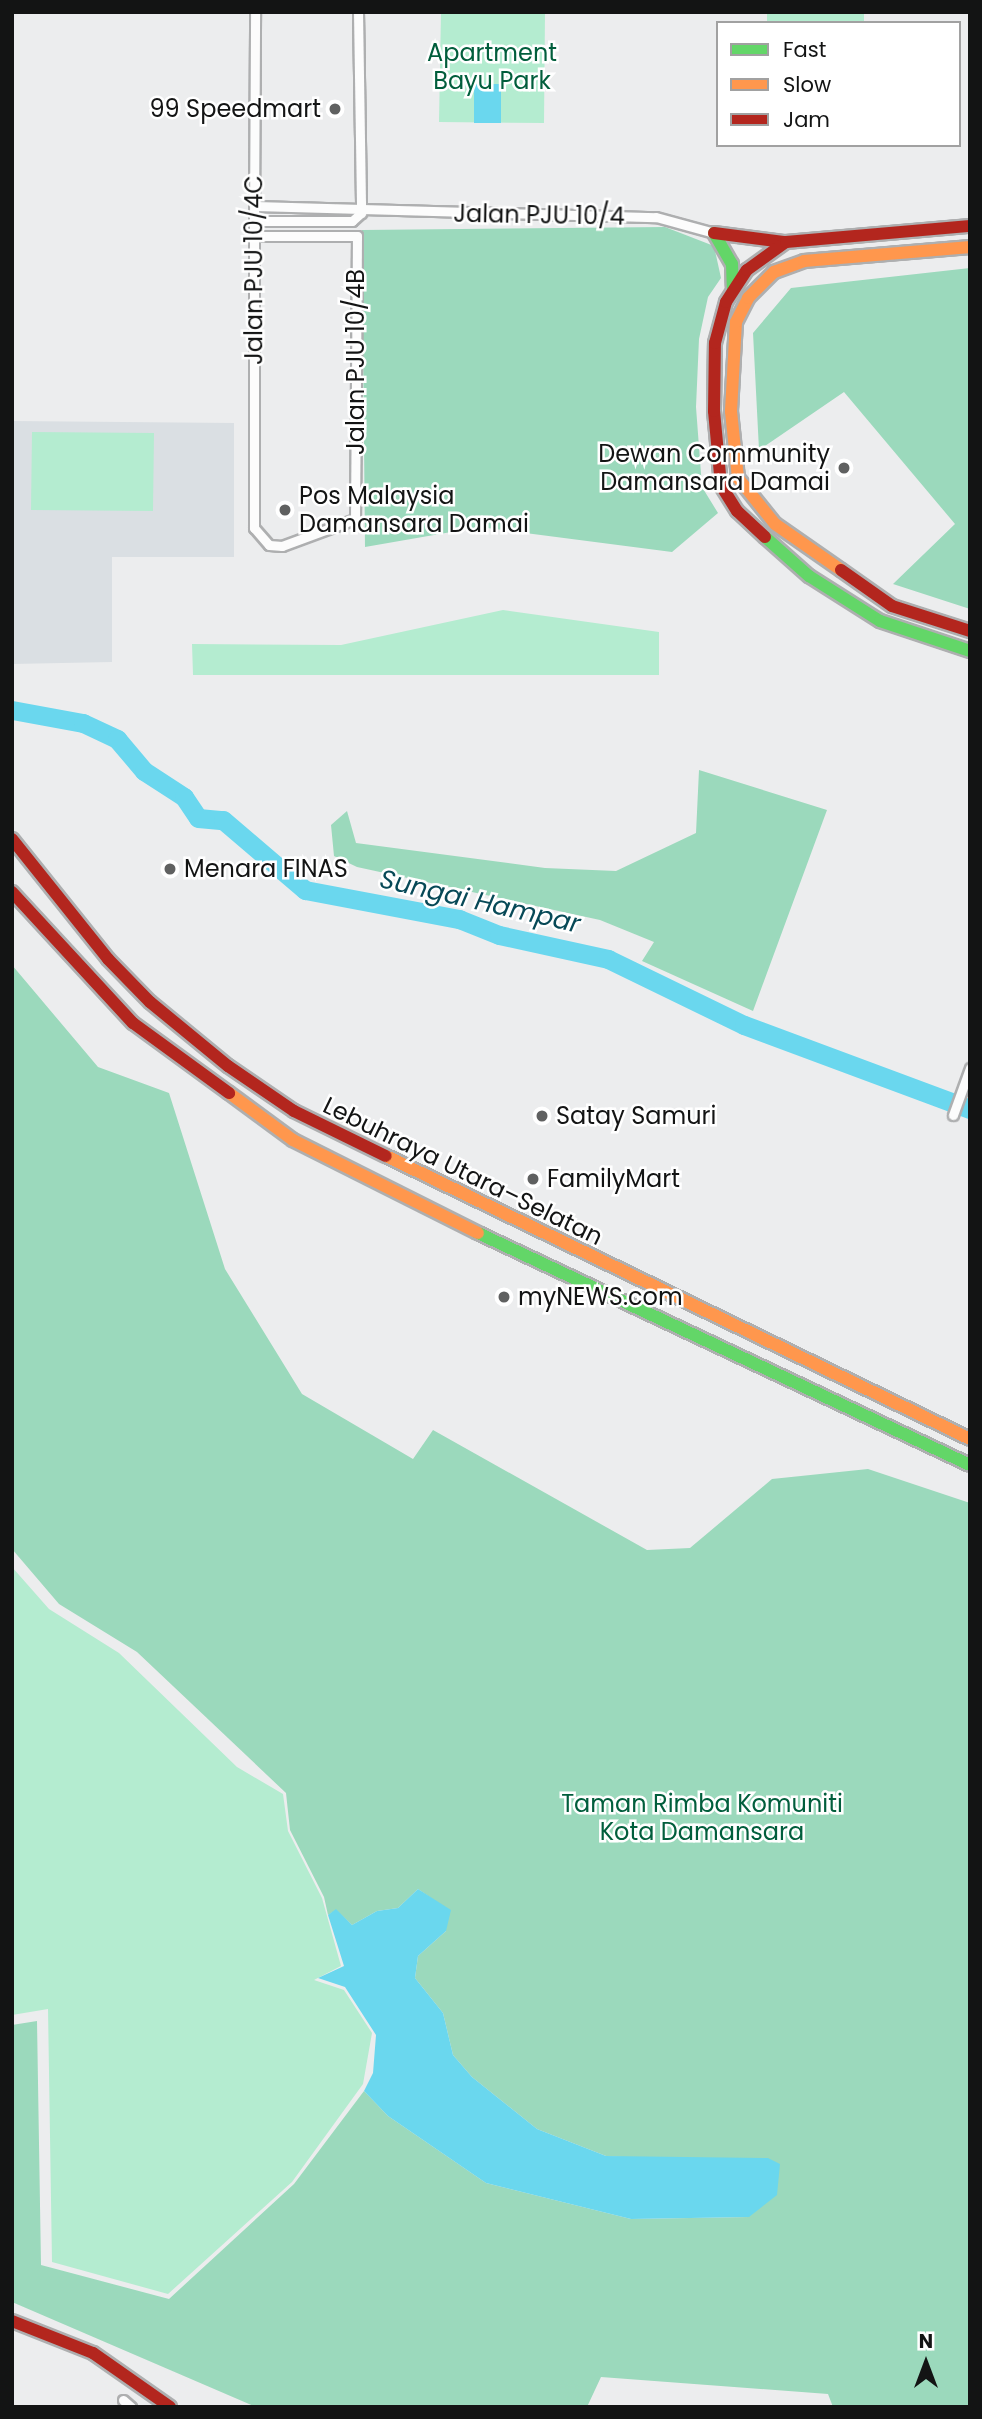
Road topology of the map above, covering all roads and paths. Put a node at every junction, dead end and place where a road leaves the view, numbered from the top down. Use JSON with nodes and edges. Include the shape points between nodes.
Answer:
{"nodes":[{"id":1,"x":255,"y":12,"type":"edge"},
{"id":2,"x":358,"y":12,"type":"edge"},
{"id":3,"x":255,"y":206,"type":"junction"},
{"id":4,"x":361,"y":213,"type":"junction"},
{"id":5,"x":254,"y":220,"type":"junction"},
{"id":6,"x":970,"y":226,"type":"edge"},
{"id":7,"x":949,"y":227,"type":"junction"},
{"id":8,"x":714,"y":233,"type":"junction"},
{"id":9,"x":970,"y":235,"type":"edge"},
{"id":10,"x":254,"y":236,"type":"junction"},
{"id":11,"x":786,"y":243,"type":"junction"},
{"id":12,"x":970,"y":247,"type":"edge"},
{"id":13,"x":733,"y":286,"type":"junction"},
{"id":14,"x":715,"y":343,"type":"junction"},
{"id":15,"x":731,"y":411,"type":"junction"},
{"id":16,"x":254,"y":528,"type":"joint"},
{"id":17,"x":970,"y":631,"type":"edge"},
{"id":18,"x":970,"y":651,"type":"edge"},
{"id":19,"x":12,"y":839,"type":"edge"},
{"id":20,"x":12,"y":892,"type":"edge"},
{"id":21,"x":970,"y":1068,"type":"edge"},
{"id":22,"x":953,"y":1115,"type":"dead end"},
{"id":23,"x":970,"y":1439,"type":"edge"},
{"id":24,"x":970,"y":1465,"type":"edge"},
{"id":25,"x":14,"y":2322,"type":"edge"},
{"id":26,"x":122,"y":2400,"type":"dead end"},
{"id":27,"x":131,"y":2407,"type":"edge"},
{"id":28,"x":170,"y":2407,"type":"edge"}],
"edges":[{"from":1,"to":3,"type":"street","name":"Jalan PJU 10/4C"},
{"from":2,"to":4,"type":"street"},
{"from":3,"to":4,"type":"street","name":"Jalan PJU 10/4","via":[[351,207]]},
{"from":3,"to":5,"type":"street","name":"Jalan PJU 10/4C"},
{"from":4,"to":5,"type":"street","name":"Jalan PJU 10/4","via":[[352,221]]},
{"from":4,"to":8,"type":"street","name":"Jalan PJU 10/4","via":[[656,217]]},
{"from":5,"to":10,"type":"street","name":"Jalan PJU 10/4C"},
{"from":6,"to":7,"type":"main road"},
{"from":7,"to":9,"type":"main road"},
{"from":7,"to":11,"type":"main road"},
{"from":8,"to":11,"type":"main road"},
{"from":8,"to":13,"type":"main road","via":[[732,264]]},
{"from":10,"to":16,"type":"street","name":"Jalan PJU 10/4C"},
{"from":10,"to":16,"type":"street","name":"Jalan PJU 10/4B","via":[[357,236],[355,519],[282,546],[269,545]]},
{"from":11,"to":13,"type":"main road","via":[[758,258]]},
{"from":12,"to":15,"type":"main road","via":[[804,261],[774,272],[748,298],[736,322]]},
{"from":13,"to":14,"type":"main road"},
{"from":14,"to":15,"type":"main road"},
{"from":14,"to":18,"type":"main road","via":[[717,467],[721,485],[737,511],[801,570],[880,621]]},
{"from":15,"to":17,"type":"main road","via":[[738,478],[775,524],[892,606]]},
{"from":19,"to":23,"type":"main road","name":"Lebuhraya Utara–Selatan","via":[[108,959],[150,1002],[228,1066],[294,1111]]},
{"from":20,"to":24,"type":"main road","name":"Lebuhraya Utara–Selatan","via":[[133,1023],[293,1140],[453,1222]]},
{"from":21,"to":22,"type":"street"},
{"from":25,"to":28,"type":"main road","via":[[93,2353]]},
{"from":26,"to":27,"type":"street"}]}
